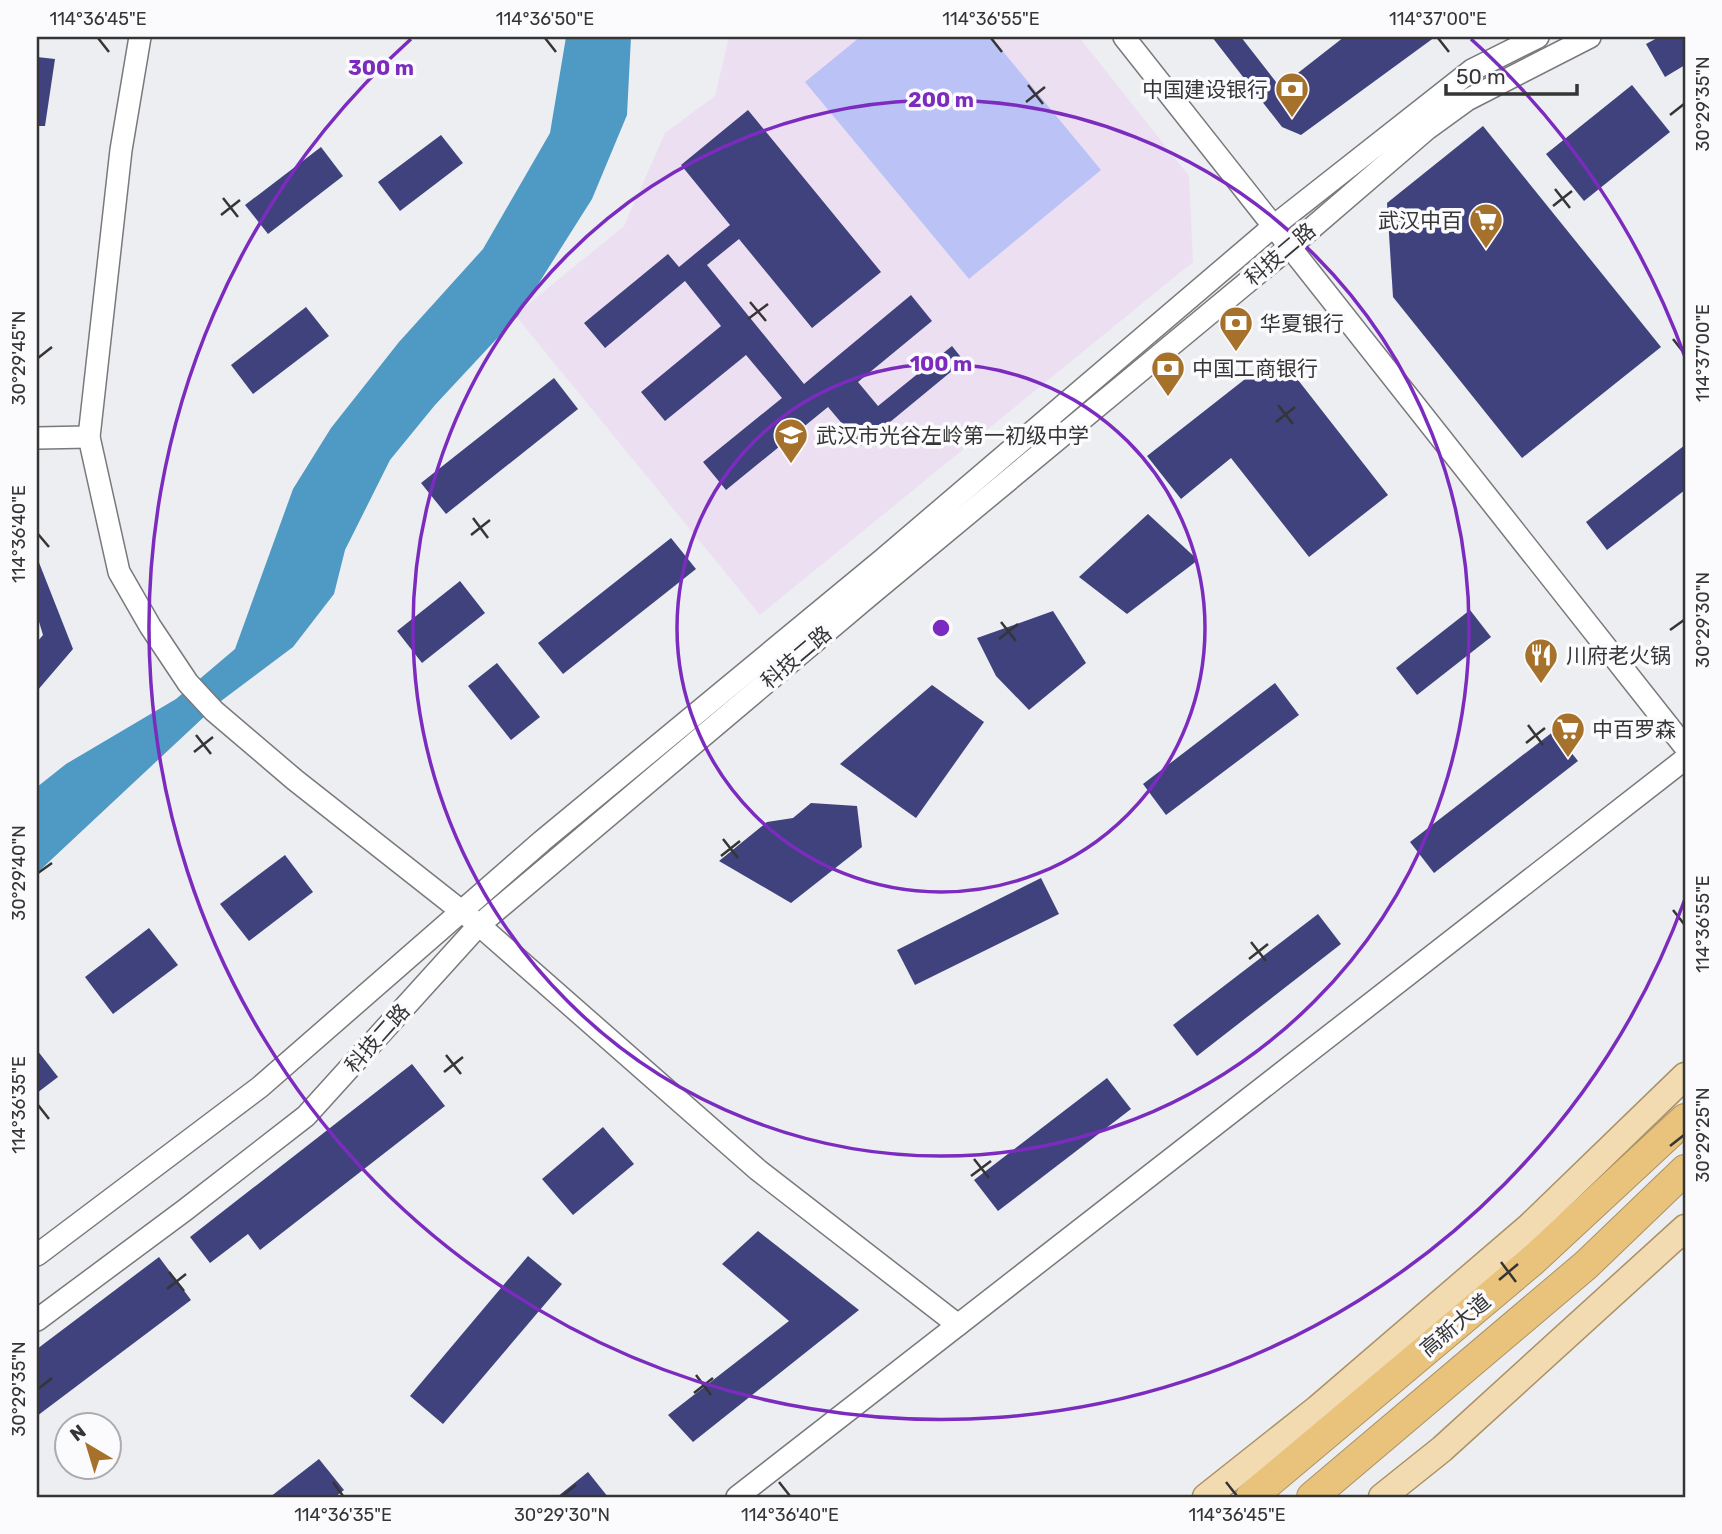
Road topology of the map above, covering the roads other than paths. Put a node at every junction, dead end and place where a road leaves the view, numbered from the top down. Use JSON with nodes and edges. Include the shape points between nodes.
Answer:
{"nodes":[{"id":1,"x":140,"y":37,"type":"edge"},
{"id":2,"x":1124,"y":37,"type":"edge"},
{"id":3,"x":1538,"y":37,"type":"edge"},
{"id":4,"x":1590,"y":37,"type":"edge"},
{"id":5,"x":1275,"y":225,"type":"junction"},
{"id":6,"x":1291,"y":246,"type":"junction"},
{"id":7,"x":89,"y":437,"type":"junction"},
{"id":8,"x":37,"y":438,"type":"edge"},
{"id":9,"x":1685,"y":747,"type":"edge"},
{"id":10,"x":1685,"y":759,"type":"edge"},
{"id":11,"x":461,"y":912,"type":"junction"},
{"id":12,"x":480,"y":925,"type":"junction"},
{"id":13,"x":1685,"y":1076,"type":"edge"},
{"id":14,"x":1685,"y":1119,"type":"edge"},
{"id":15,"x":1685,"y":1170,"type":"edge"},
{"id":16,"x":1685,"y":1228,"type":"edge"},
{"id":17,"x":37,"y":1255,"type":"edge"},
{"id":18,"x":37,"y":1320,"type":"edge"},
{"id":19,"x":958,"y":1325,"type":"junction"},
{"id":20,"x":737,"y":1497,"type":"edge"},
{"id":21,"x":1206,"y":1497,"type":"edge"},
{"id":22,"x":1251,"y":1497,"type":"edge"},
{"id":23,"x":1312,"y":1497,"type":"edge"},
{"id":24,"x":1382,"y":1497,"type":"edge"}],
"edges":[{"from":1,"to":7,"type":"street","via":[[121,150]]},
{"from":2,"to":5,"type":"street"},
{"from":3,"to":5,"type":"street","name":"科技二路","via":[[1472,70]]},
{"from":4,"to":6,"type":"street","name":"科技二路","via":[[1467,100]]},
{"from":5,"to":6,"type":"street"},
{"from":5,"to":11,"type":"street","name":"科技二路"},
{"from":6,"to":9,"type":"street"},
{"from":6,"to":12,"type":"street","name":"科技二路"},
{"from":7,"to":8,"type":"street"},
{"from":7,"to":11,"type":"street","via":[[119,572],[188,683],[295,780]]},
{"from":10,"to":19,"type":"street"},
{"from":11,"to":12,"type":"street"},
{"from":11,"to":17,"type":"street","name":"科技二路","via":[[260,1087]]},
{"from":12,"to":18,"type":"street","name":"科技二路","via":[[306,1116]]},
{"from":12,"to":19,"type":"street","via":[[758,1170]]},
{"from":13,"to":21,"type":"main road","via":[[1530,1226],[1317,1409]]},
{"from":14,"to":22,"type":"highway","name":"高新大道","via":[[1532,1261]]},
{"from":15,"to":23,"type":"highway","name":"高新大道","via":[[1586,1265]]},
{"from":16,"to":24,"type":"main road","via":[[1442,1449]]},
{"from":19,"to":20,"type":"street"}]}
